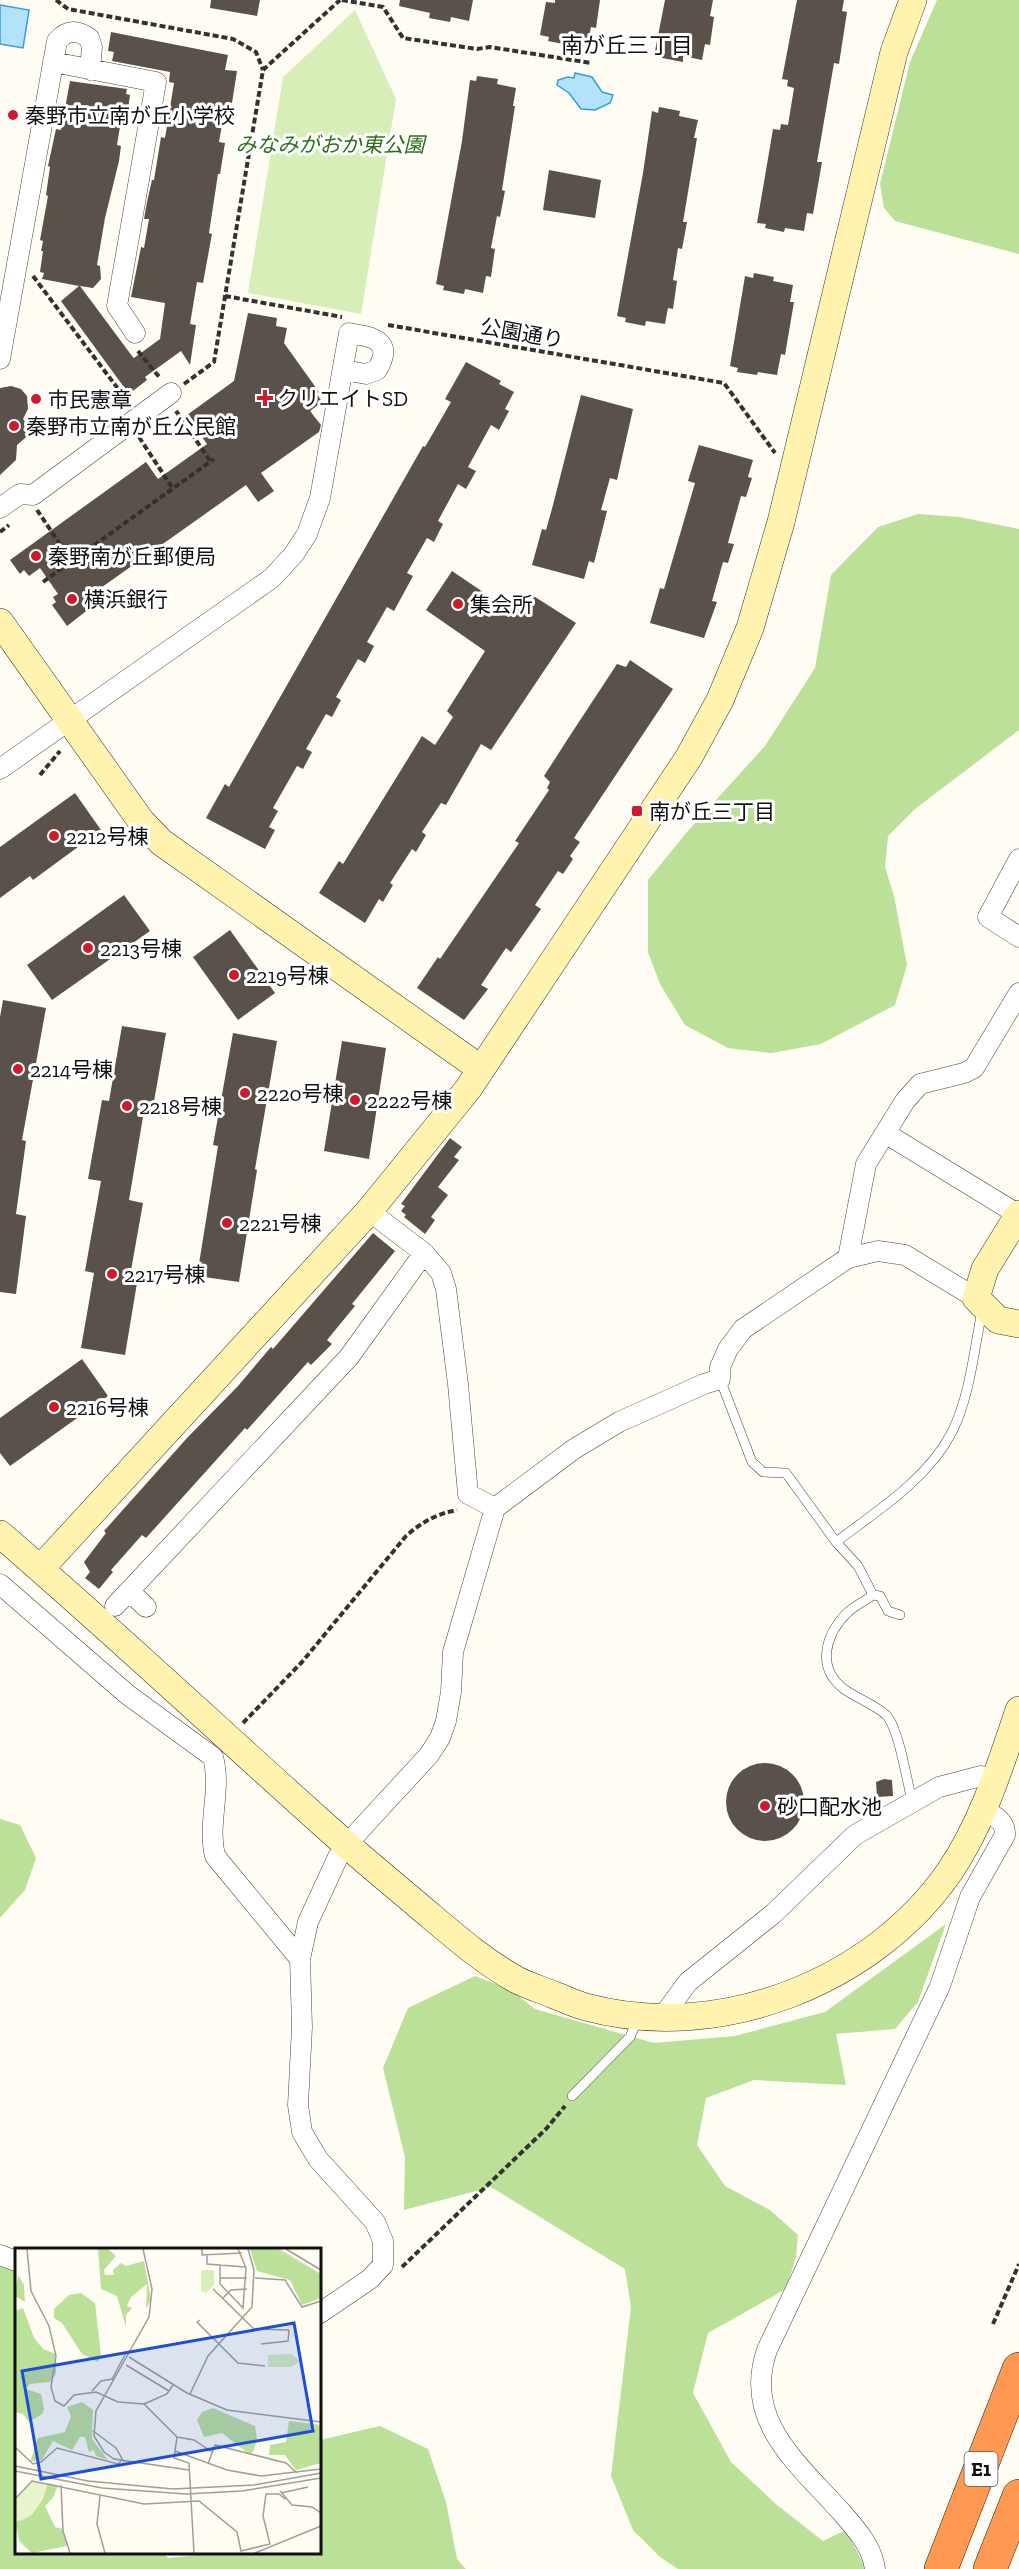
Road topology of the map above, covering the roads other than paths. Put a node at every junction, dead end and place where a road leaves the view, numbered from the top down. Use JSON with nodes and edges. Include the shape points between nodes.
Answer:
{"nodes":[{"id":1,"x":913,"y":0,"type":"edge"},
{"id":2,"x":53,"y":63,"type":"junction"},
{"id":3,"x":90,"y":70,"type":"junction"},
{"id":4,"x":135,"y":333,"type":"road end"},
{"id":5,"x":0,"y":359,"type":"edge"},
{"id":6,"x":343,"y":370,"type":"dead end"},
{"id":7,"x":169,"y":395,"type":"road end"},
{"id":8,"x":0,"y":508,"type":"edge"},
{"id":9,"x":0,"y":622,"type":"edge"},
{"id":10,"x":68,"y":732,"type":"junction"},
{"id":11,"x":0,"y":769,"type":"edge"},
{"id":12,"x":1019,"y":859,"type":"edge"},
{"id":13,"x":1019,"y":937,"type":"edge"},
{"id":14,"x":1019,"y":993,"type":"edge"},
{"id":15,"x":481,"y":1069,"type":"junction"},
{"id":16,"x":885,"y":1133,"type":"junction"},
{"id":17,"x":369,"y":1211,"type":"junction"},
{"id":18,"x":1019,"y":1214,"type":"edge"},
{"id":19,"x":424,"y":1253,"type":"junction"},
{"id":20,"x":848,"y":1258,"type":"junction"},
{"id":21,"x":980,"y":1301,"type":"junction"},
{"id":22,"x":1019,"y":1324,"type":"edge"},
{"id":23,"x":720,"y":1379,"type":"junction"},
{"id":24,"x":488,"y":1504,"type":"junction"},
{"id":25,"x":0,"y":1534,"type":"edge"},
{"id":26,"x":836,"y":1542,"type":"junction"},
{"id":27,"x":40,"y":1569,"type":"junction"},
{"id":28,"x":0,"y":1584,"type":"edge"},
{"id":29,"x":129,"y":1591,"type":"junction"},
{"id":30,"x":873,"y":1594,"type":"junction"},
{"id":31,"x":115,"y":1606,"type":"dead end"},
{"id":32,"x":146,"y":1607,"type":"dead end"},
{"id":33,"x":900,"y":1615,"type":"dead end"},
{"id":34,"x":1019,"y":1710,"type":"edge"},
{"id":35,"x":221,"y":1748,"type":"junction"},
{"id":36,"x":995,"y":1781,"type":"junction"},
{"id":37,"x":912,"y":1801,"type":"junction"},
{"id":38,"x":984,"y":1809,"type":"junction"},
{"id":39,"x":347,"y":1846,"type":"junction"},
{"id":40,"x":300,"y":1959,"type":"junction"},
{"id":41,"x":651,"y":2016,"type":"junction"},
{"id":42,"x":572,"y":2096,"type":"road end"},
{"id":43,"x":0,"y":2255,"type":"edge"},
{"id":44,"x":15,"y":2261,"type":"edge"},
{"id":45,"x":321,"y":2312,"type":"edge"},
{"id":46,"x":1019,"y":2369,"type":"edge"},
{"id":47,"x":1019,"y":2496,"type":"edge"},
{"id":48,"x":875,"y":2569,"type":"edge"},
{"id":49,"x":941,"y":2569,"type":"edge"},
{"id":50,"x":990,"y":2569,"type":"edge"}],
"edges":[{"from":1,"to":15,"type":"street","via":[[894,52],[781,522],[750,628],[720,700],[689,758]]},
{"from":2,"to":3,"type":"street"},
{"from":2,"to":3,"type":"street","via":[[57,41],[64,33],[75,31],[89,38]]},
{"from":2,"to":5,"type":"street"},
{"from":3,"to":4,"type":"street","via":[[156,82],[117,306]]},
{"from":6,"to":10,"type":"street","via":[[320,498],[307,534],[294,554],[272,578]]},
{"from":7,"to":8,"type":"street","via":[[33,495],[20,494]]},
{"from":9,"to":10,"type":"street"},
{"from":10,"to":11,"type":"street"},
{"from":10,"to":15,"type":"street","via":[[161,842]]},
{"from":12,"to":13,"type":"street","via":[[988,917]]},
{"from":14,"to":16,"type":"street","via":[[974,1068],[920,1084]]},
{"from":15,"to":17,"type":"street"},
{"from":16,"to":18,"type":"street"},
{"from":16,"to":20,"type":"street","via":[[866,1164]]},
{"from":17,"to":19,"type":"street"},
{"from":17,"to":27,"type":"street"},
{"from":18,"to":21,"type":"street","via":[[985,1269]]},
{"from":19,"to":24,"type":"street","via":[[441,1273],[446,1289],[468,1494]]},
{"from":19,"to":29,"type":"street","via":[[349,1357]]},
{"from":20,"to":21,"type":"street","via":[[878,1251],[905,1255]]},
{"from":20,"to":23,"type":"street","via":[[743,1329],[720,1366]]},
{"from":21,"to":22,"type":"street","via":[[998,1320]]},
{"from":21,"to":26,"type":"lane","via":[[963,1401],[951,1432],[927,1466],[896,1497]]},
{"from":23,"to":24,"type":"street","via":[[619,1422]]},
{"from":23,"to":26,"type":"lane","via":[[752,1462],[763,1472],[786,1473]]},
{"from":24,"to":39,"type":"street","via":[[453,1652],[451,1692],[440,1738]]},
{"from":25,"to":27,"type":"street"},
{"from":26,"to":30,"type":"lane","via":[[858,1566]]},
{"from":27,"to":35,"type":"street"},
{"from":28,"to":35,"type":"street","via":[[128,1695]]},
{"from":29,"to":31,"type":"street"},
{"from":29,"to":32,"type":"street"},
{"from":30,"to":33,"type":"lane","via":[[880,1596],[888,1611]]},
{"from":30,"to":37,"type":"lane","via":[[848,1612],[836,1627],[827,1644],[825,1662],[835,1682],[887,1716]]},
{"from":34,"to":36,"type":"street"},
{"from":35,"to":39,"type":"street"},
{"from":35,"to":40,"type":"street","via":[[211,1840],[215,1856]]},
{"from":36,"to":37,"type":"street","via":[[974,1777],[939,1787]]},
{"from":36,"to":38,"type":"street"},
{"from":37,"to":41,"type":"street","via":[[855,1835],[773,1914]]},
{"from":38,"to":41,"type":"street","via":[[951,1869],[927,1901],[872,1951],[808,1988],[771,2000],[711,2014]]},
{"from":38,"to":48,"type":"street","via":[[1002,1822],[1005,1835],[970,1897],[940,1986],[760,2369],[759,2388],[769,2425],[865,2541]]},
{"from":39,"to":40,"type":"street","via":[[308,1922]]},
{"from":39,"to":41,"type":"street","via":[[479,1957],[519,1981],[586,2007]]},
{"from":40,"to":45,"type":"street","via":[[298,2105],[302,2132],[318,2159],[375,2222],[383,2241],[383,2265],[370,2279]]},
{"from":41,"to":42,"type":"lane"},
{"from":43,"to":44,"type":"street"},
{"from":46,"to":49,"type":"highway","number":"E1"},
{"from":47,"to":50,"type":"highway","number":"E1"}]}
